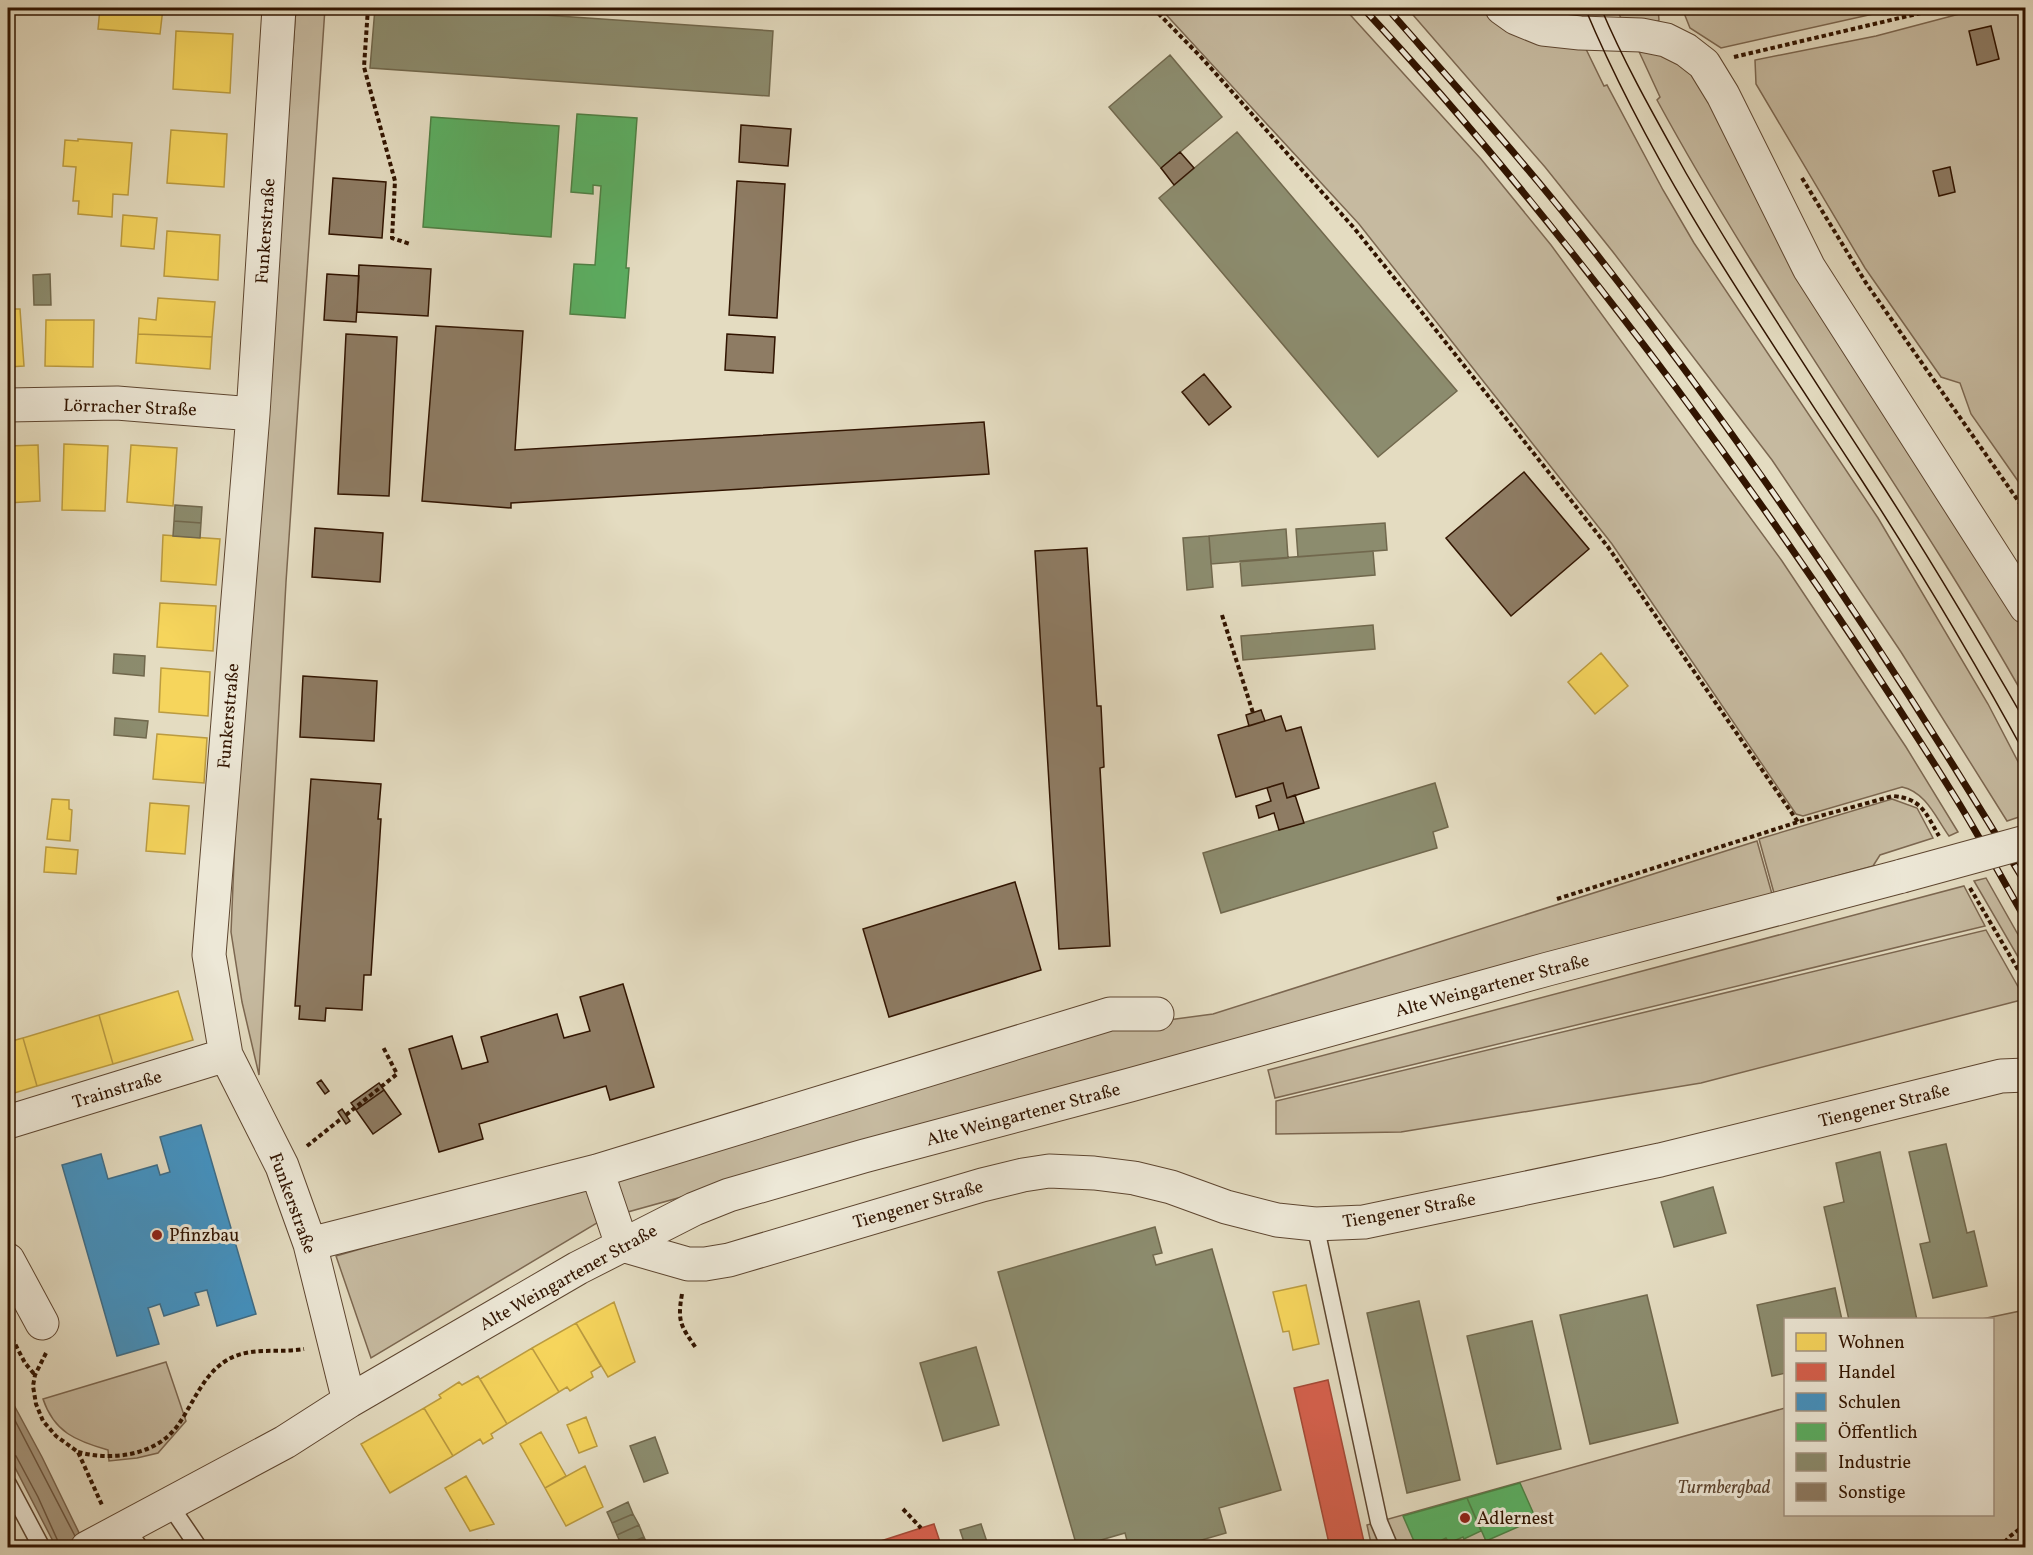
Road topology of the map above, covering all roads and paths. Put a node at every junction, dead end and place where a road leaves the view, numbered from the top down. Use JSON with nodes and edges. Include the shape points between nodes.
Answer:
{"nodes":[{"id":1,"x":279,"y":8,"type":"edge"},
{"id":2,"x":368,"y":8,"type":"edge"},
{"id":3,"x":1153,"y":8,"type":"edge"},
{"id":4,"x":1502,"y":8,"type":"edge"},
{"id":5,"x":1942,"y":8,"type":"edge"},
{"id":6,"x":1719,"y":60,"type":"junction"},
{"id":7,"x":1739,"y":67,"type":"dead end"},
{"id":8,"x":1801,"y":177,"type":"dead end"},
{"id":9,"x":410,"y":244,"type":"dead end"},
{"id":10,"x":8,"y":405,"type":"edge"},
{"id":11,"x":253,"y":414,"type":"junction"},
{"id":12,"x":2025,"y":512,"type":"edge"},
{"id":13,"x":2025,"y":607,"type":"edge"},
{"id":14,"x":1222,"y":615,"type":"dead end"},
{"id":15,"x":1253,"y":713,"type":"dead end"},
{"id":16,"x":1798,"y":822,"type":"junction"},
{"id":17,"x":1942,"y":840,"type":"dead end"},
{"id":18,"x":2025,"y":842,"type":"edge"},
{"id":19,"x":1966,"y":880,"type":"dead end"},
{"id":20,"x":1557,"y":899,"type":"dead end"},
{"id":21,"x":2025,"y":983,"type":"edge"},
{"id":22,"x":1157,"y":1014,"type":"dead end"},
{"id":23,"x":383,"y":1047,"type":"dead end"},
{"id":24,"x":226,"y":1055,"type":"junction"},
{"id":25,"x":2025,"y":1075,"type":"edge"},
{"id":26,"x":8,"y":1122,"type":"edge"},
{"id":27,"x":282,"y":1166,"type":"junction"},
{"id":28,"x":597,"y":1171,"type":"junction"},
{"id":29,"x":1315,"y":1224,"type":"junction"},
{"id":30,"x":310,"y":1244,"type":"junction"},
{"id":31,"x":621,"y":1245,"type":"junction"},
{"id":32,"x":8,"y":1260,"type":"edge"},
{"id":33,"x":688,"y":1264,"type":"junction"},
{"id":34,"x":42,"y":1323,"type":"joint"},
{"id":35,"x":8,"y":1330,"type":"edge"},
{"id":36,"x":334,"y":1340,"type":"junction"},
{"id":37,"x":696,"y":1348,"type":"dead end"},
{"id":38,"x":35,"y":1375,"type":"junction"},
{"id":39,"x":349,"y":1401,"type":"junction"},
{"id":40,"x":78,"y":1452,"type":"junction"},
{"id":41,"x":8,"y":1484,"type":"edge"},
{"id":42,"x":169,"y":1504,"type":"junction"},
{"id":43,"x":903,"y":1509,"type":"dead end"},
{"id":44,"x":2025,"y":1524,"type":"edge"},
{"id":45,"x":921,"y":1528,"type":"dead end"},
{"id":46,"x":133,"y":1537,"type":"edge"},
{"id":47,"x":88,"y":1547,"type":"edge"},
{"id":48,"x":42,"y":1548,"type":"edge"},
{"id":49,"x":199,"y":1548,"type":"edge"},
{"id":50,"x":1390,"y":1548,"type":"edge"},
{"id":51,"x":2000,"y":1548,"type":"edge"}],
"edges":[{"from":1,"to":11,"type":"street","name":"Funkerstraße"},
{"from":2,"to":9,"type":"path","via":[[364,67],[395,181],[392,238]]},
{"from":3,"to":16,"type":"path","via":[[1354,228],[1608,547]]},
{"from":4,"to":6,"type":"street","via":[[1543,29],[1641,35]]},
{"from":5,"to":6,"type":"path"},
{"from":6,"to":7,"type":"path"},
{"from":6,"to":13,"type":"street","via":[[1723,95],[1809,268]]},
{"from":8,"to":12,"type":"path","via":[[1866,283]]},
{"from":10,"to":11,"type":"street","name":"Lörracher Straße","via":[[117,404]]},
{"from":11,"to":24,"type":"street","name":"Funkerstraße","via":[[209,955]]},
{"from":14,"to":15,"type":"path"},
{"from":16,"to":17,"type":"path","via":[[1893,796],[1907,797],[1924,810]]},
{"from":16,"to":20,"type":"path"},
{"from":18,"to":31,"type":"street","name":"Alte Weingartener Straße","bridge":true,"via":[[740,1192],[694,1209]]},
{"from":19,"to":21,"type":"path"},
{"from":22,"to":28,"type":"street","via":[[1110,1014]]},
{"from":23,"to":27,"type":"path","via":[[398,1074]]},
{"from":24,"to":26,"type":"street","name":"Trainstraße"},
{"from":24,"to":27,"type":"street","name":"Funkerstraße"},
{"from":25,"to":29,"type":"street","name":"Tiengener Straße","via":[[2001,1076],[1660,1160],[1402,1215],[1364,1222]]},
{"from":27,"to":30,"type":"street","name":"Funkerstraße"},
{"from":28,"to":30,"type":"street"},
{"from":28,"to":31,"type":"street"},
{"from":29,"to":33,"type":"street","name":"Tiengener Straße","via":[[1277,1220],[1134,1178],[1049,1171],[982,1185],[729,1260]]},
{"from":29,"to":50,"type":"lane","via":[[1379,1522]]},
{"from":30,"to":36,"type":"street","name":"Funkerstraße"},
{"from":31,"to":33,"type":"street","name":"Tiengener Straße"},
{"from":31,"to":39,"type":"street","name":"Alte Weingartener Straße"},
{"from":32,"to":34,"type":"street"},
{"from":33,"to":37,"type":"path","via":[[678,1313]]},
{"from":34,"to":38,"type":"path","via":[[47,1336],[46,1353]]},
{"from":35,"to":38,"type":"path"},
{"from":36,"to":39,"type":"street","name":"Funkerstraße"},
{"from":36,"to":40,"type":"path","via":[[302,1349],[256,1350],[225,1361],[213,1372],[178,1425],[153,1447],[139,1453],[108,1456]]},
{"from":38,"to":40,"type":"path","via":[[36,1404],[43,1421]]},
{"from":39,"to":42,"type":"street","name":"Alte Weingartener Straße","via":[[285,1442]]},
{"from":40,"to":46,"type":"path","via":[[102,1505]]},
{"from":41,"to":48,"type":"lane"},
{"from":42,"to":46,"type":"street","name":"Alte Weingartener Straße"},
{"from":42,"to":49,"type":"lane"},
{"from":43,"to":45,"type":"path"},
{"from":44,"to":51,"type":"path"},
{"from":46,"to":47,"type":"street","name":"Alte Weingartener Straße"}]}
